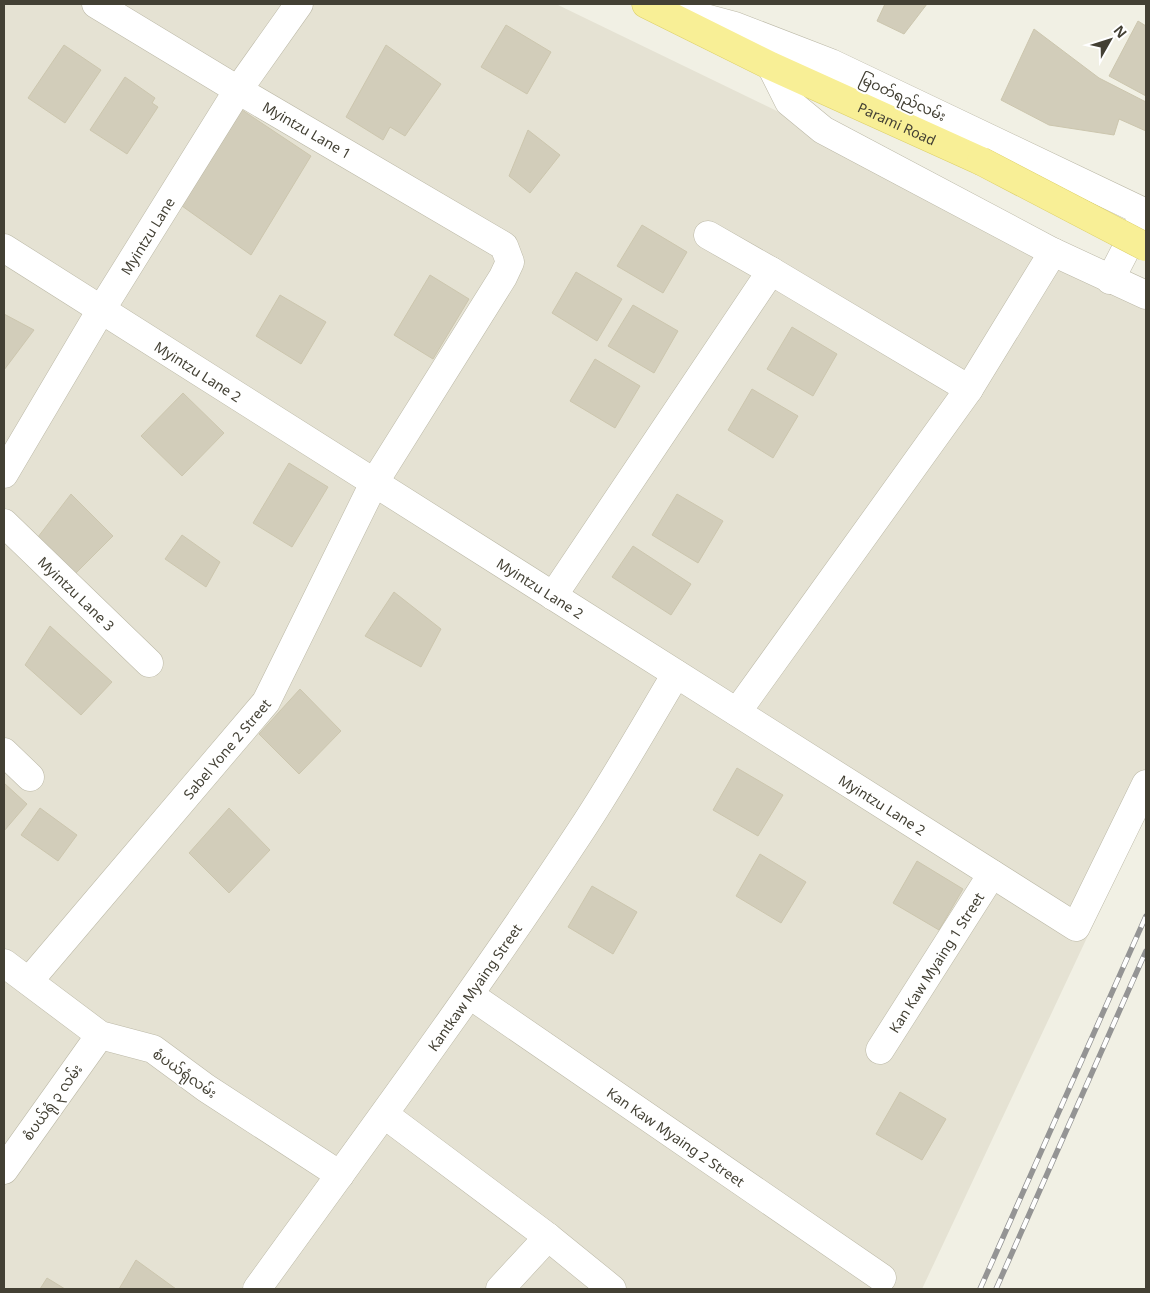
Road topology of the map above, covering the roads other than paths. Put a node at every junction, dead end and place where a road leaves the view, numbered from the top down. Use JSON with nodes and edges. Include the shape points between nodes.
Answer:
{"nodes":[{"id":1,"x":96,"y":4,"type":"edge"},
{"id":2,"x":300,"y":4,"type":"edge"},
{"id":3,"x":646,"y":4,"type":"edge"},
{"id":4,"x":652,"y":4,"type":"edge"},
{"id":5,"x":771,"y":66,"type":"junction"},
{"id":6,"x":238,"y":90,"type":"junction"},
{"id":7,"x":1146,"y":213,"type":"edge"},
{"id":8,"x":708,"y":236,"type":"dead end"},
{"id":9,"x":1146,"y":247,"type":"edge"},
{"id":10,"x":4,"y":248,"type":"edge"},
{"id":11,"x":1053,"y":252,"type":"junction"},
{"id":12,"x":510,"y":262,"type":"joint"},
{"id":13,"x":771,"y":271,"type":"junction"},
{"id":14,"x":1110,"y":280,"type":"junction"},
{"id":15,"x":1146,"y":295,"type":"edge"},
{"id":16,"x":101,"y":310,"type":"junction"},
{"id":17,"x":969,"y":389,"type":"junction"},
{"id":18,"x":4,"y":474,"type":"edge"},
{"id":19,"x":374,"y":482,"type":"junction"},
{"id":20,"x":4,"y":523,"type":"edge"},
{"id":21,"x":554,"y":596,"type":"junction"},
{"id":22,"x":149,"y":663,"type":"dead end"},
{"id":23,"x":676,"y":674,"type":"junction"},
{"id":24,"x":737,"y":712,"type":"junction"},
{"id":25,"x":4,"y":752,"type":"edge"},
{"id":26,"x":30,"y":777,"type":"dead end"},
{"id":27,"x":1146,"y":784,"type":"edge"},
{"id":28,"x":992,"y":874,"type":"junction"},
{"id":29,"x":4,"y":963,"type":"edge"},
{"id":30,"x":29,"y":981,"type":"junction"},
{"id":31,"x":470,"y":994,"type":"junction"},
{"id":32,"x":100,"y":1035,"type":"junction"},
{"id":33,"x":880,"y":1050,"type":"dead end"},
{"id":34,"x":385,"y":1115,"type":"junction"},
{"id":35,"x":4,"y":1170,"type":"edge"},
{"id":36,"x":340,"y":1175,"type":"junction"},
{"id":37,"x":548,"y":1237,"type":"junction"},
{"id":38,"x":882,"y":1278,"type":"dead end"},
{"id":39,"x":257,"y":1289,"type":"edge"},
{"id":40,"x":500,"y":1289,"type":"edge"},
{"id":41,"x":612,"y":1289,"type":"edge"}],
"edges":[{"from":1,"to":6,"type":"street","name":"Myintzu Lane 1"},
{"from":2,"to":6,"type":"street","name":"Myintzu Lane"},
{"from":3,"to":5,"type":"main road","name":"Parami Road"},
{"from":4,"to":7,"type":"street","name":"မြဝတ်ရည်လမ်း","via":[[735,26],[831,63]]},
{"from":5,"to":9,"type":"main road","name":"Parami Road","bridge":true,"via":[[981,161]]},
{"from":5,"to":11,"type":"street","via":[[789,102],[824,130]]},
{"from":6,"to":12,"type":"street","name":"Myintzu Lane 1","via":[[504,246]]},
{"from":6,"to":16,"type":"street","name":"Myintzu Lane"},
{"from":7,"to":14,"type":"street"},
{"from":8,"to":13,"type":"street"},
{"from":10,"to":16,"type":"street","name":"Myintzu Lane 2"},
{"from":11,"to":14,"type":"street"},
{"from":11,"to":17,"type":"street"},
{"from":12,"to":19,"type":"street","name":"Sabel Yone 2 Street"},
{"from":13,"to":17,"type":"street"},
{"from":13,"to":21,"type":"street"},
{"from":14,"to":15,"type":"street"},
{"from":16,"to":18,"type":"street","name":"Myintzu Lane"},
{"from":16,"to":19,"type":"street","name":"Myintzu Lane 2"},
{"from":17,"to":24,"type":"street"},
{"from":19,"to":21,"type":"street","name":"Myintzu Lane 2"},
{"from":19,"to":30,"type":"street","name":"Sabel Yone 2 Street","via":[[266,702]]},
{"from":20,"to":22,"type":"street","name":"Myintzu Lane 3"},
{"from":21,"to":23,"type":"street","name":"Myintzu Lane 2"},
{"from":23,"to":24,"type":"street","name":"Myintzu Lane 2"},
{"from":23,"to":31,"type":"street","name":"Kantkaw Myaing Street","via":[[583,828]]},
{"from":24,"to":28,"type":"street","name":"Myintzu Lane 2"},
{"from":25,"to":26,"type":"street"},
{"from":27,"to":28,"type":"street","name":"Myintzu Lane 2","via":[[1076,927]]},
{"from":28,"to":33,"type":"street","name":"Kan Kaw Myaing 1 Street"},
{"from":29,"to":30,"type":"street","name":"စံပယ်ရုံလမ်း"},
{"from":30,"to":32,"type":"street","name":"စံပယ်ရုံလမ်း"},
{"from":31,"to":34,"type":"street","name":"Kantkaw Myaing Street"},
{"from":31,"to":38,"type":"street","name":"Kan Kaw Myaing 2 Street"},
{"from":32,"to":35,"type":"street","name":"စံပယ်ရုံ ၃ လမ်း"},
{"from":32,"to":36,"type":"street","name":"စံပယ်ရုံလမ်း","via":[[153,1048],[206,1088]]},
{"from":34,"to":36,"type":"street","name":"Kantkaw Myaing Street"},
{"from":34,"to":37,"type":"street"},
{"from":36,"to":39,"type":"street","name":"Kantkaw Myaing Street"},
{"from":37,"to":40,"type":"street"},
{"from":37,"to":41,"type":"street"}]}
